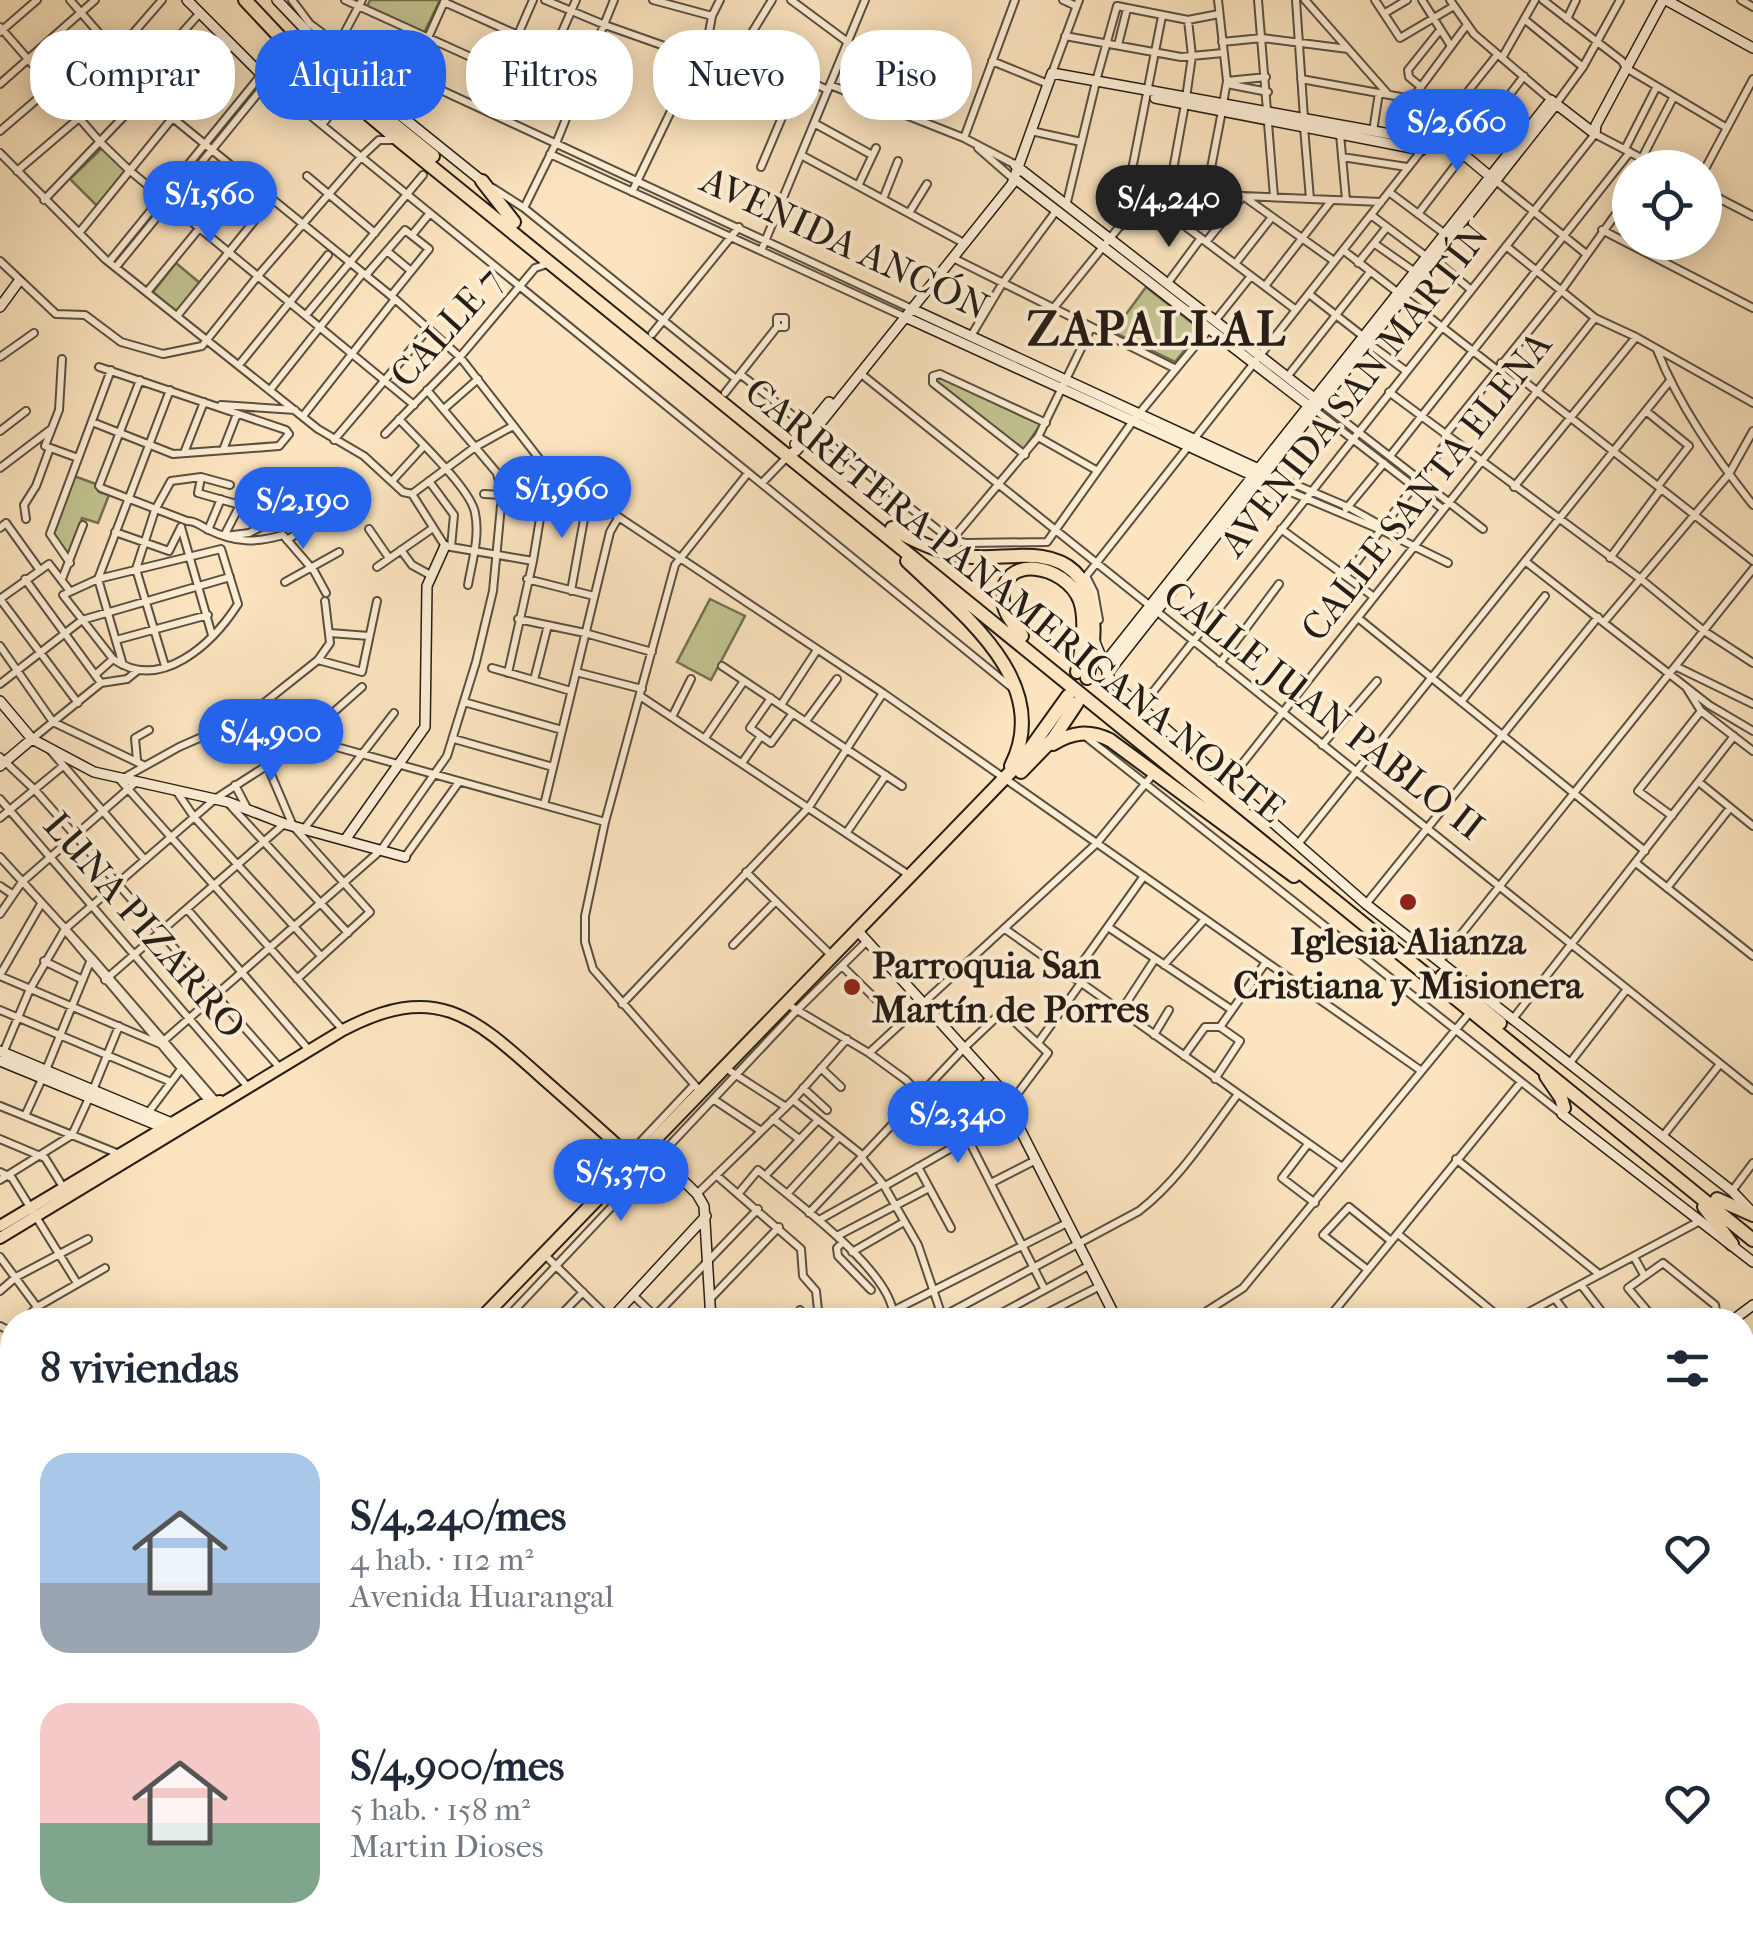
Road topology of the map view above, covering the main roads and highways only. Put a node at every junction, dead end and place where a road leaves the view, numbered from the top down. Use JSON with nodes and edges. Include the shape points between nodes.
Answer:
{"nodes":[{"id":1,"x":245,"y":0,"type":"edge"},
{"id":2,"x":255,"y":0,"type":"edge"},
{"id":3,"x":272,"y":30,"type":"edge"},
{"id":4,"x":282,"y":30,"type":"edge"},
{"id":5,"x":380,"y":120,"type":"edge"},
{"id":6,"x":390,"y":120,"type":"edge"},
{"id":7,"x":482,"y":181,"type":"road end"},
{"id":8,"x":514,"y":222,"type":"junction"},
{"id":9,"x":792,"y":451,"type":"junction"},
{"id":10,"x":890,"y":532,"type":"junction"},
{"id":11,"x":1022,"y":636,"type":"junction"},
{"id":12,"x":1039,"y":754,"type":"junction"},
{"id":13,"x":1006,"y":780,"type":"junction"},
{"id":14,"x":1354,"y":915,"type":"junction"},
{"id":15,"x":862,"y":935,"type":"junction"},
{"id":16,"x":839,"y":963,"type":"junction"},
{"id":17,"x":1536,"y":1062,"type":"junction"},
{"id":18,"x":1579,"y":1091,"type":"junction"},
{"id":19,"x":173,"y":1128,"type":"junction"},
{"id":20,"x":637,"y":1163,"type":"junction"},
{"id":21,"x":1686,"y":1185,"type":"junction"},
{"id":22,"x":1716,"y":1199,"type":"junction"},
{"id":23,"x":33,"y":1212,"type":"junction"},
{"id":24,"x":1753,"y":1214,"type":"edge"},
{"id":25,"x":0,"y":1226,"type":"edge"},
{"id":26,"x":1752,"y":1234,"type":"edge"},
{"id":27,"x":0,"y":1238,"type":"edge"},
{"id":28,"x":1732,"y":1244,"type":"road end"},
{"id":29,"x":492,"y":1308,"type":"edge"},
{"id":30,"x":503,"y":1308,"type":"edge"}],
"edges":[{"from":1,"to":3,"type":"highway","name":"CARRETERA PANAMERICANA NORTE"},
{"from":2,"to":4,"type":"highway","name":"CARRETERA PANAMERICANA NORTE"},
{"from":5,"to":9,"type":"highway","name":"CARRETERA PANAMERICANA NORTE"},
{"from":6,"to":8,"type":"highway","name":"CARRETERA PANAMERICANA NORTE"},
{"from":7,"to":8,"type":"highway"},
{"from":8,"to":9,"type":"highway","name":"CARRETERA PANAMERICANA NORTE"},
{"from":9,"to":10,"type":"highway","name":"CARRETERA PANAMERICANA NORTE"},
{"from":10,"to":11,"type":"highway","name":"CARRETERA PANAMERICANA NORTE"},
{"from":10,"to":11,"type":"highway","via":[[980,558],[1042,557],[1084,578],[1096,646],[1082,675],[1082,613],[1074,590],[1058,575],[1031,568],[1007,583],[1003,603]]},
{"from":10,"to":13,"type":"highway","via":[[892,545],[1001,658],[1018,693],[1022,735]]},
{"from":10,"to":14,"type":"highway","name":"CARRETERA PANAMERICANA NORTE"},
{"from":11,"to":18,"type":"highway","name":"CARRETERA PANAMERICANA NORTE"},
{"from":12,"to":13,"type":"highway"},
{"from":12,"to":13,"type":"highway","via":[[1073,700]]},
{"from":12,"to":14,"type":"highway","via":[[1080,732],[1110,740],[1150,778]]},
{"from":13,"to":15,"type":"highway"},
{"from":13,"to":15,"type":"highway","via":[[910,875]]},
{"from":14,"to":17,"type":"highway","name":"CARRETERA PANAMERICANA NORTE"},
{"from":15,"to":16,"type":"highway"},
{"from":16,"to":20,"type":"highway"},
{"from":16,"to":20,"type":"highway","via":[[656,1154]]},
{"from":17,"to":18,"type":"highway","name":"CARRETERA PANAMERICANA NORTE"},
{"from":17,"to":18,"type":"highway","via":[[1563,1111]]},
{"from":18,"to":21,"type":"highway","name":"CARRETERA PANAMERICANA NORTE"},
{"from":18,"to":22,"type":"highway","name":"CARRETERA PANAMERICANA NORTE"},
{"from":19,"to":20,"type":"main road","via":[[342,1030],[379,1012],[412,1006],[465,1016],[490,1032]]},
{"from":19,"to":23,"type":"main road"},
{"from":19,"to":23,"type":"main road","via":[[118,1154]]},
{"from":20,"to":29,"type":"highway"},
{"from":20,"to":30,"type":"highway","via":[[553,1263]]},
{"from":21,"to":26,"type":"highway","name":"CARRETERA PANAMERICANA NORTE"},
{"from":21,"to":28,"type":"highway"},
{"from":22,"to":24,"type":"highway"},
{"from":22,"to":26,"type":"highway","name":"CARRETERA PANAMERICANA NORTE"},
{"from":23,"to":25,"type":"main road"},
{"from":23,"to":27,"type":"main road"}]}
